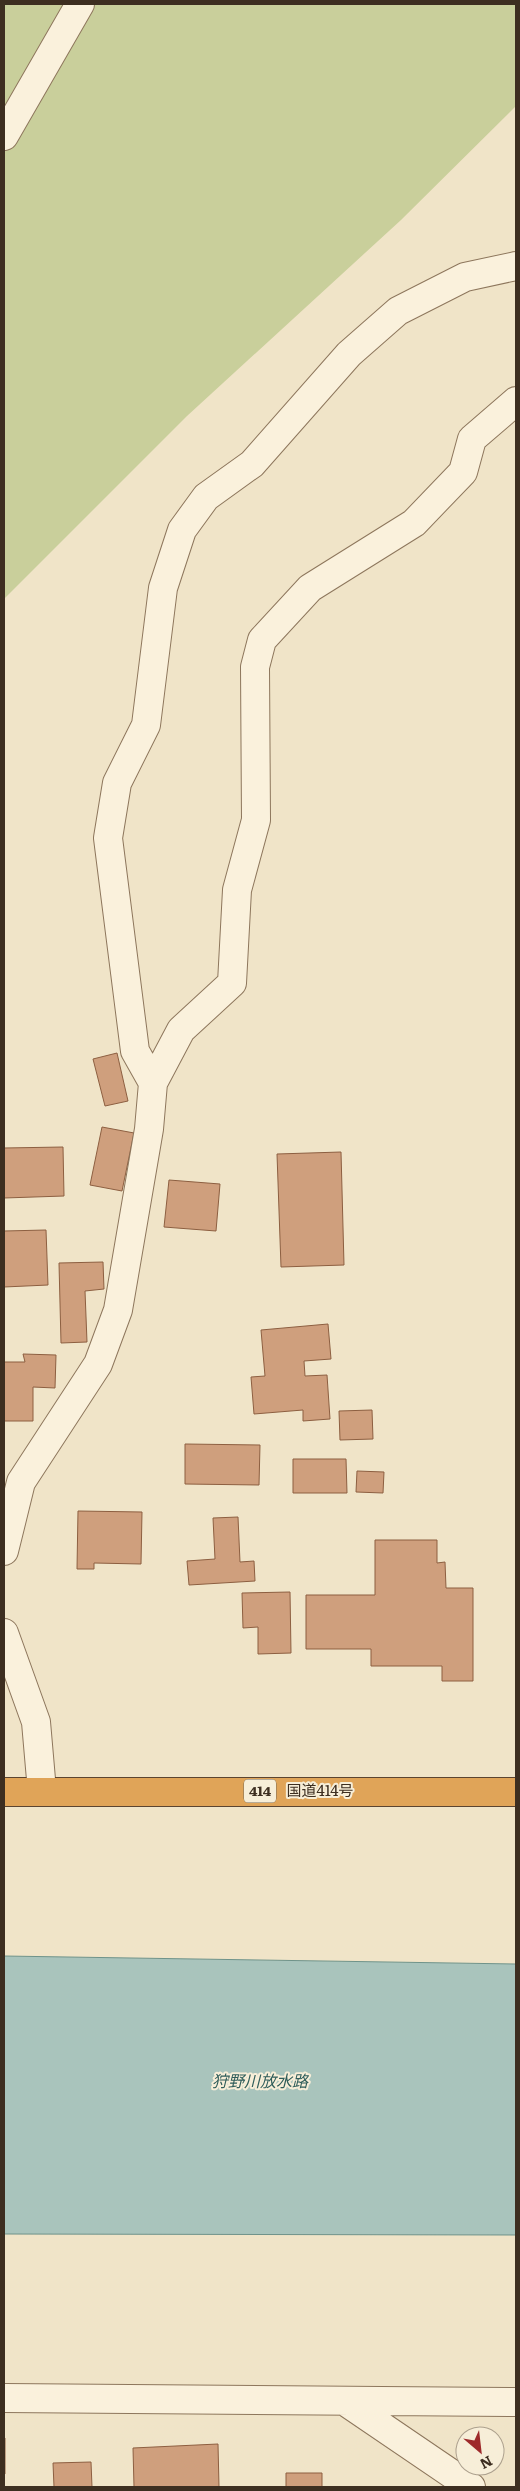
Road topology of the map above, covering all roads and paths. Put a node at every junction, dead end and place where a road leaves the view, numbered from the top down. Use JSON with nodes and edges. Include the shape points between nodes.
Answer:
{"nodes":[{"id":1,"x":80,"y":4,"type":"edge"},
{"id":2,"x":4,"y":136,"type":"edge"},
{"id":3,"x":516,"y":266,"type":"edge"},
{"id":4,"x":516,"y":402,"type":"edge"},
{"id":5,"x":153,"y":1083,"type":"junction"},
{"id":6,"x":4,"y":1551,"type":"edge"},
{"id":7,"x":4,"y":1632,"type":"edge"},
{"id":8,"x":42,"y":1791,"type":"junction"},
{"id":9,"x":4,"y":1792,"type":"edge"},
{"id":10,"x":516,"y":1792,"type":"edge"},
{"id":11,"x":4,"y":2398,"type":"edge"},
{"id":12,"x":346,"y":2402,"type":"junction"},
{"id":13,"x":516,"y":2402,"type":"edge"},
{"id":14,"x":471,"y":2487,"type":"edge"}],
"edges":[{"from":1,"to":2,"type":"street"},
{"from":3,"to":5,"type":"street","via":[[465,277],[398,311],[349,354],[252,464],[206,497],[182,530],[163,588],[146,725],[117,783],[108,838],[135,1051]]},
{"from":4,"to":5,"type":"street","via":[[472,439],[464,472],[414,523],[310,588],[262,640],[255,667],[256,820],[237,890],[232,983],[181,1030]]},
{"from":5,"to":6,"type":"street","via":[[149,1129],[118,1310],[98,1364],[20,1482]]},
{"from":7,"to":8,"type":"street","via":[[36,1722]]},
{"from":8,"to":9,"type":"highway","name":"国道414号","number":"414"},
{"from":8,"to":10,"type":"highway","name":"国道414号","number":"414"},
{"from":11,"to":12,"type":"street","via":[[270,2398]]},
{"from":12,"to":13,"type":"street"},
{"from":12,"to":14,"type":"street"}]}
